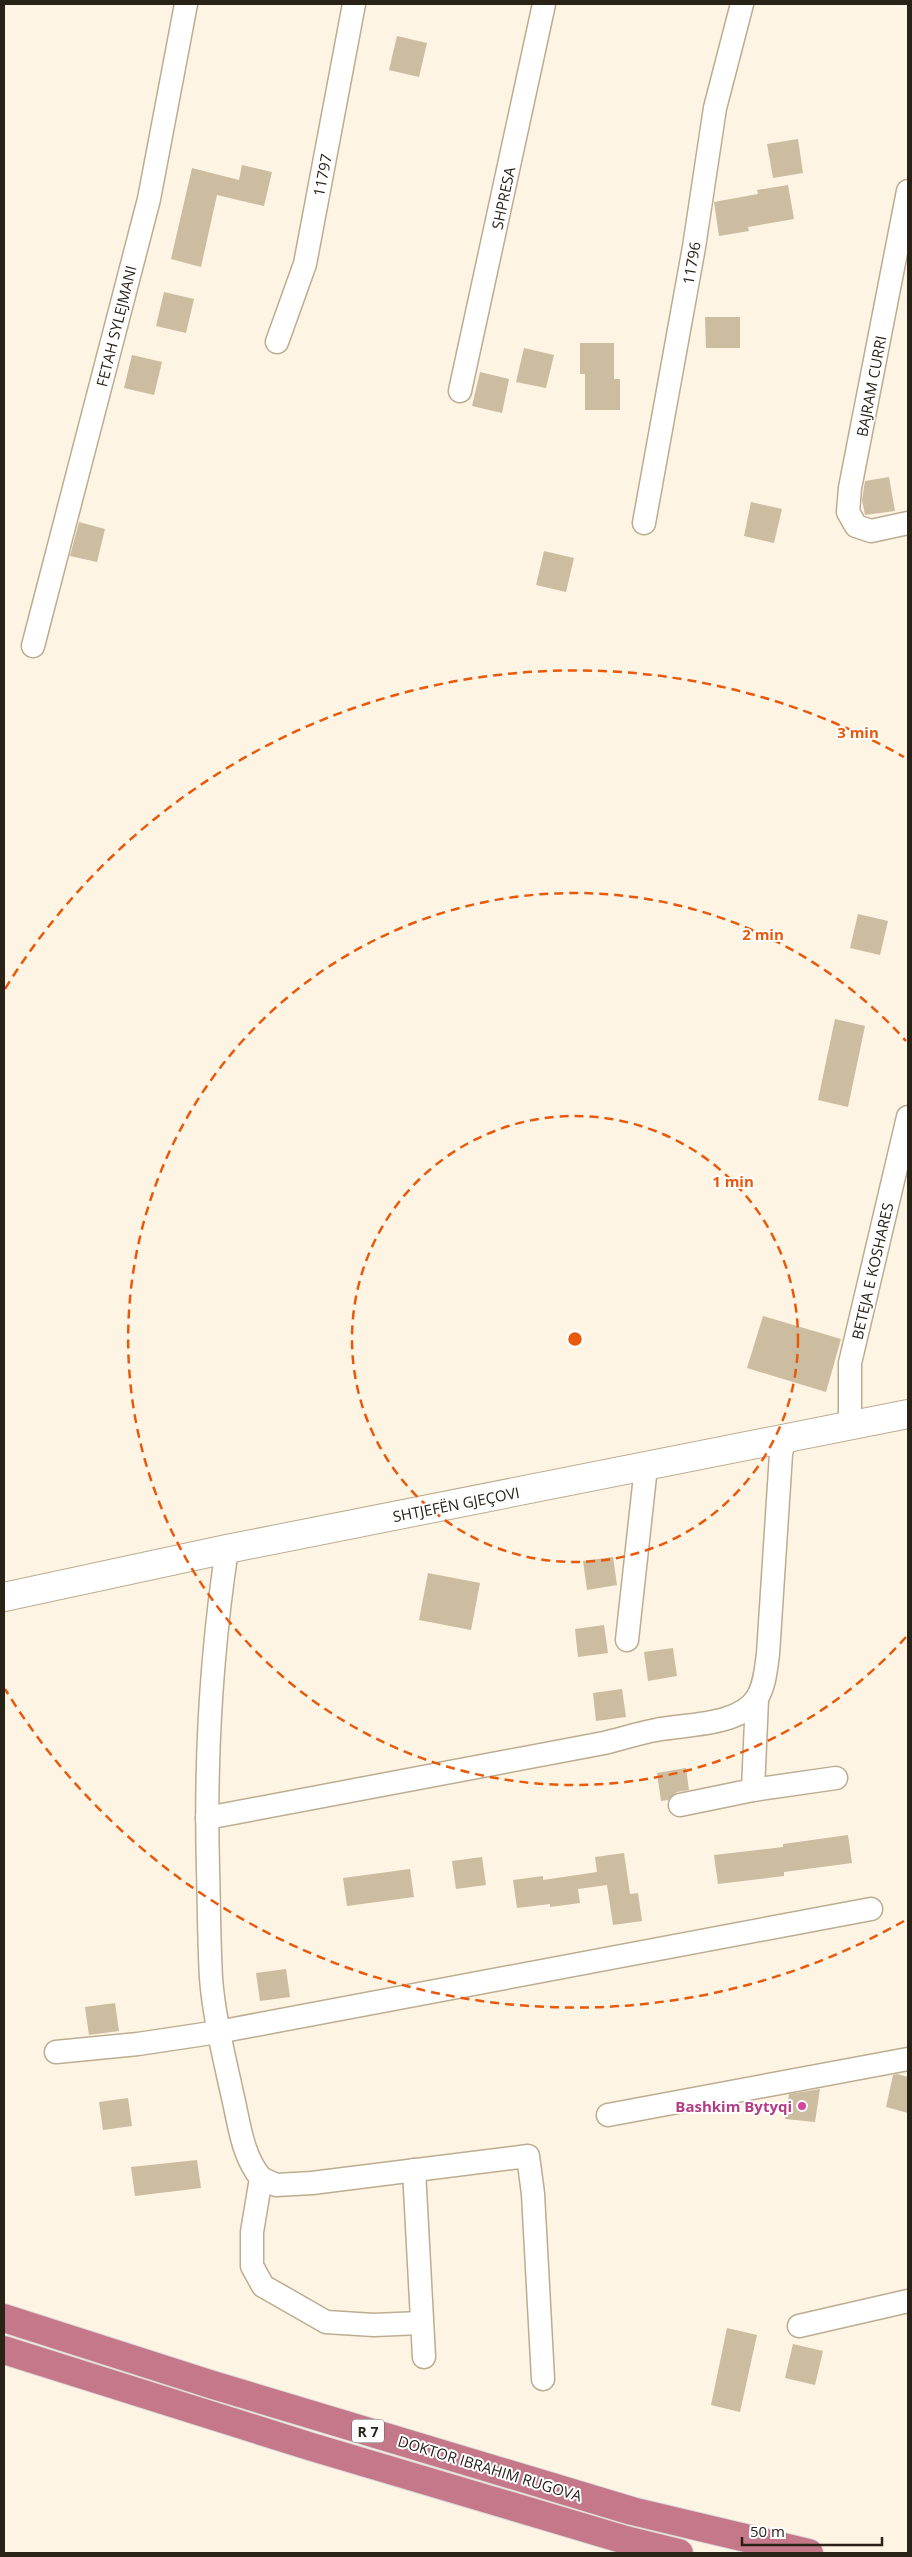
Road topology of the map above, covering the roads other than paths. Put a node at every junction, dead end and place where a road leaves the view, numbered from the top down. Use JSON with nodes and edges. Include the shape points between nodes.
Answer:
{"nodes":[{"id":1,"x":186,"y":4,"type":"edge"},
{"id":2,"x":354,"y":4,"type":"edge"},
{"id":3,"x":544,"y":4,"type":"edge"},
{"id":4,"x":742,"y":4,"type":"edge"},
{"id":5,"x":908,"y":191,"type":"edge"},
{"id":6,"x":278,"y":342,"type":"dead end"},
{"id":7,"x":460,"y":391,"type":"dead end"},
{"id":8,"x":908,"y":523,"type":"edge"},
{"id":9,"x":644,"y":524,"type":"dead end"},
{"id":10,"x":33,"y":646,"type":"dead end"},
{"id":11,"x":908,"y":1117,"type":"edge"},
{"id":12,"x":908,"y":1414,"type":"edge"},
{"id":13,"x":850,"y":1426,"type":"junction"},
{"id":14,"x":785,"y":1437,"type":"junction"},
{"id":15,"x":646,"y":1467,"type":"junction"},
{"id":16,"x":227,"y":1549,"type":"junction"},
{"id":17,"x":4,"y":1597,"type":"edge"},
{"id":18,"x":627,"y":1640,"type":"dead end"},
{"id":19,"x":756,"y":1699,"type":"junction"},
{"id":20,"x":836,"y":1778,"type":"dead end"},
{"id":21,"x":753,"y":1790,"type":"junction"},
{"id":22,"x":680,"y":1806,"type":"dead end"},
{"id":23,"x":207,"y":1818,"type":"junction"},
{"id":24,"x":871,"y":1909,"type":"dead end"},
{"id":25,"x":218,"y":2032,"type":"junction"},
{"id":26,"x":56,"y":2052,"type":"dead end"},
{"id":27,"x":908,"y":2059,"type":"edge"},
{"id":28,"x":608,"y":2115,"type":"dead end"},
{"id":29,"x":414,"y":2170,"type":"junction"},
{"id":30,"x":261,"y":2178,"type":"junction"},
{"id":31,"x":908,"y":2302,"type":"edge"},
{"id":32,"x":4,"y":2318,"type":"edge"},
{"id":33,"x":421,"y":2323,"type":"junction"},
{"id":34,"x":799,"y":2326,"type":"dead end"},
{"id":35,"x":4,"y":2350,"type":"edge"},
{"id":36,"x":424,"y":2357,"type":"dead end"},
{"id":37,"x":543,"y":2378,"type":"dead end"},
{"id":38,"x":679,"y":2553,"type":"edge"},
{"id":39,"x":809,"y":2553,"type":"edge"}],
"edges":[{"from":1,"to":10,"type":"street","name":"FETAH SYLEJMANI","via":[[149,199]]},
{"from":2,"to":6,"type":"street","name":"11797","via":[[305,264]]},
{"from":3,"to":7,"type":"street","name":"SHPRESA"},
{"from":4,"to":9,"type":"street","name":"11796","via":[[715,108],[694,247]]},
{"from":5,"to":8,"type":"street","name":"BAJRAM CURRI","via":[[848,512],[856,526],[871,531]]},
{"from":11,"to":13,"type":"street","name":"BETEJA E KOSHARES","via":[[850,1363]]},
{"from":12,"to":13,"type":"street","name":"SHTJEFËN GJEÇOVI"},
{"from":13,"to":14,"type":"street","name":"SHTJEFËN GJEÇOVI"},
{"from":14,"to":15,"type":"street","name":"SHTJEFËN GJEÇOVI"},
{"from":14,"to":19,"type":"street","via":[[781,1454],[768,1654],[764,1681]]},
{"from":15,"to":16,"type":"street","name":"SHTJEFËN GJEÇOVI"},
{"from":15,"to":18,"type":"street"},
{"from":16,"to":17,"type":"street","name":"SHTJEFËN GJEÇOVI"},
{"from":16,"to":23,"type":"street","via":[[209,1706]]},
{"from":19,"to":21,"type":"street"},
{"from":19,"to":23,"type":"street","via":[[742,1713],[719,1721],[655,1730],[604,1743]]},
{"from":20,"to":21,"type":"street"},
{"from":21,"to":22,"type":"street"},
{"from":23,"to":25,"type":"street","via":[[211,1979]]},
{"from":24,"to":25,"type":"street"},
{"from":25,"to":26,"type":"street"},
{"from":25,"to":30,"type":"street","via":[[244,2145],[254,2170]]},
{"from":27,"to":28,"type":"street"},
{"from":29,"to":30,"type":"street","via":[[276,2185]]},
{"from":29,"to":33,"type":"street"},
{"from":29,"to":37,"type":"street","via":[[528,2156]]},
{"from":30,"to":33,"type":"street","via":[[252,2232],[252,2266],[263,2286],[326,2322]]},
{"from":31,"to":34,"type":"street"},
{"from":32,"to":39,"type":"highway","name":"DOKTOR IBRAHIM RUGOVA","number":"R 7","via":[[213,2385],[632,2511]]},
{"from":33,"to":36,"type":"street"},
{"from":35,"to":38,"type":"highway","name":"DOKTOR IBRAHIM RUGOVA","number":"R 7","via":[[312,2448]]}]}
